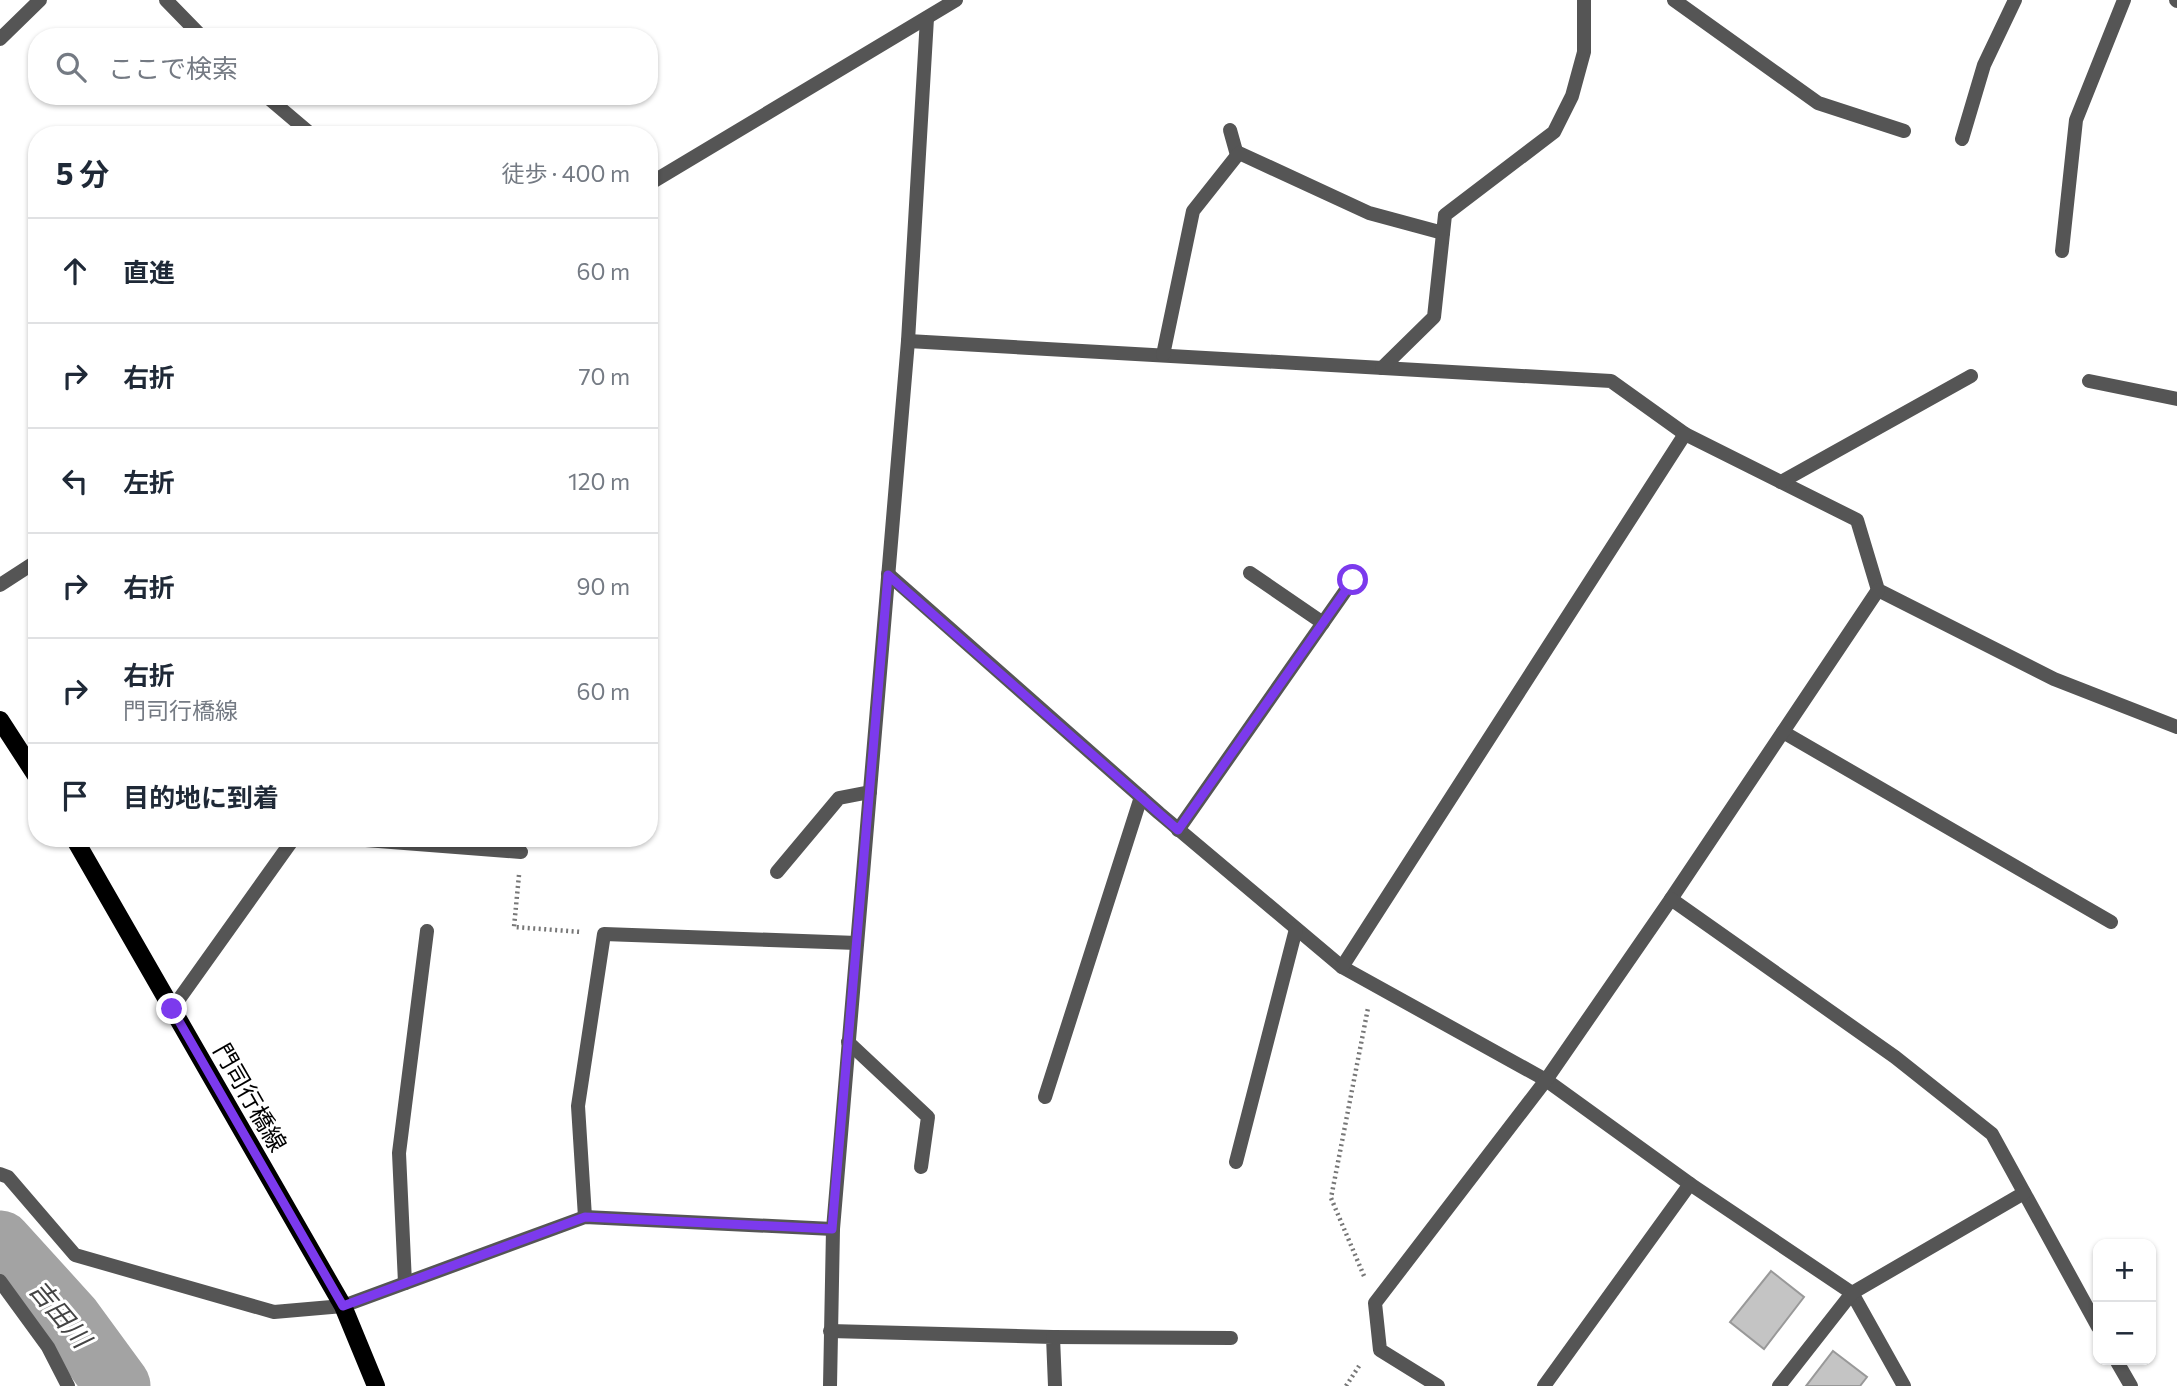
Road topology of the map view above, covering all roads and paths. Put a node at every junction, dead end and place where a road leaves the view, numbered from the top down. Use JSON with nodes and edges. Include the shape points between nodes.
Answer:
{"nodes":[{"id":1,"x":40,"y":0,"type":"edge"},
{"id":2,"x":166,"y":0,"type":"edge"},
{"id":3,"x":956,"y":0,"type":"edge"},
{"id":4,"x":1584,"y":0,"type":"edge"},
{"id":5,"x":1674,"y":0,"type":"edge"},
{"id":6,"x":2015,"y":0,"type":"edge"},
{"id":7,"x":2124,"y":0,"type":"edge"},
{"id":8,"x":927,"y":18,"type":"junction"},
{"id":9,"x":193,"y":28,"type":"edge"},
{"id":10,"x":0,"y":39,"type":"edge"},
{"id":11,"x":277,"y":105,"type":"edge"},
{"id":12,"x":301,"y":126,"type":"edge"},
{"id":13,"x":1230,"y":130,"type":"dead end"},
{"id":14,"x":1904,"y":131,"type":"dead end"},
{"id":15,"x":1962,"y":139,"type":"dead end"},
{"id":16,"x":1237,"y":155,"type":"junction"},
{"id":17,"x":658,"y":179,"type":"edge"},
{"id":18,"x":1443,"y":233,"type":"junction"},
{"id":19,"x":2062,"y":251,"type":"dead end"},
{"id":20,"x":908,"y":341,"type":"junction"},
{"id":21,"x":1163,"y":355,"type":"junction"},
{"id":22,"x":1382,"y":368,"type":"junction"},
{"id":23,"x":1971,"y":376,"type":"dead end"},
{"id":24,"x":2089,"y":381,"type":"dead end"},
{"id":25,"x":2177,"y":399,"type":"edge"},
{"id":26,"x":1685,"y":434,"type":"junction"},
{"id":27,"x":1781,"y":482,"type":"junction"},
{"id":28,"x":28,"y":567,"type":"edge"},
{"id":29,"x":1250,"y":573,"type":"dead end"},
{"id":30,"x":888,"y":575,"type":"junction"},
{"id":31,"x":1353,"y":580,"type":"dead end"},
{"id":32,"x":0,"y":585,"type":"edge"},
{"id":33,"x":1878,"y":590,"type":"junction"},
{"id":34,"x":1323,"y":623,"type":"junction"},
{"id":35,"x":0,"y":720,"type":"edge"},
{"id":36,"x":2177,"y":727,"type":"edge"},
{"id":37,"x":1783,"y":732,"type":"junction"},
{"id":38,"x":28,"y":763,"type":"edge"},
{"id":39,"x":870,"y":792,"type":"junction"},
{"id":40,"x":1140,"y":797,"type":"junction"},
{"id":41,"x":1178,"y":830,"type":"junction"},
{"id":42,"x":79,"y":847,"type":"edge"},
{"id":43,"x":288,"y":847,"type":"edge"},
{"id":44,"x":472,"y":847,"type":"edge"},
{"id":45,"x":521,"y":852,"type":"joint"},
{"id":46,"x":777,"y":872,"type":"dead end"},
{"id":47,"x":1671,"y":898,"type":"junction"},
{"id":48,"x":2111,"y":922,"type":"dead end"},
{"id":49,"x":1296,"y":929,"type":"junction"},
{"id":50,"x":427,"y":931,"type":"dead end"},
{"id":51,"x":604,"y":933,"type":"junction"},
{"id":52,"x":856,"y":943,"type":"junction"},
{"id":53,"x":1342,"y":967,"type":"junction"},
{"id":54,"x":1373,"y":985,"type":"junction"},
{"id":55,"x":172,"y":1009,"type":"junction"},
{"id":56,"x":848,"y":1042,"type":"junction"},
{"id":57,"x":1546,"y":1080,"type":"junction"},
{"id":58,"x":1045,"y":1097,"type":"dead end"},
{"id":59,"x":1236,"y":1162,"type":"dead end"},
{"id":60,"x":921,"y":1167,"type":"dead end"},
{"id":61,"x":0,"y":1174,"type":"edge"},
{"id":62,"x":1690,"y":1184,"type":"junction"},
{"id":63,"x":2024,"y":1193,"type":"junction"},
{"id":64,"x":585,"y":1217,"type":"junction"},
{"id":65,"x":832,"y":1229,"type":"junction"},
{"id":66,"x":0,"y":1281,"type":"edge"},
{"id":67,"x":405,"y":1283,"type":"junction"},
{"id":68,"x":1852,"y":1293,"type":"junction"},
{"id":69,"x":1375,"y":1303,"type":"junction"},
{"id":70,"x":343,"y":1306,"type":"junction"},
{"id":71,"x":2093,"y":1318,"type":"edge"},
{"id":72,"x":830,"y":1331,"type":"junction"},
{"id":73,"x":1053,"y":1337,"type":"junction"},
{"id":74,"x":1231,"y":1339,"type":"dead end"},
{"id":75,"x":2119,"y":1365,"type":"edge"},
{"id":76,"x":68,"y":1386,"type":"edge"},
{"id":77,"x":376,"y":1386,"type":"edge"},
{"id":78,"x":830,"y":1386,"type":"edge"},
{"id":79,"x":1055,"y":1386,"type":"edge"},
{"id":80,"x":1438,"y":1386,"type":"edge"},
{"id":81,"x":1544,"y":1386,"type":"edge"},
{"id":82,"x":1779,"y":1386,"type":"edge"},
{"id":83,"x":1904,"y":1386,"type":"edge"},
{"id":84,"x":2131,"y":1386,"type":"edge"}],
"edges":[{"from":1,"to":10,"type":"street"},
{"from":2,"to":9,"type":"street"},
{"from":3,"to":8,"type":"street"},
{"from":4,"to":18,"type":"street","via":[[1584,52],[1572,96],[1554,132],[1445,215]]},
{"from":5,"to":14,"type":"street","via":[[1818,103]]},
{"from":6,"to":15,"type":"street","via":[[1984,65]]},
{"from":7,"to":19,"type":"street","via":[[2076,120]]},
{"from":8,"to":17,"type":"street"},
{"from":8,"to":20,"type":"street"},
{"from":11,"to":12,"type":"street"},
{"from":13,"to":16,"type":"street"},
{"from":16,"to":18,"type":"street","via":[[1368,213]]},
{"from":16,"to":21,"type":"street","via":[[1193,211]]},
{"from":18,"to":22,"type":"street","via":[[1434,317]]},
{"from":20,"to":21,"type":"street"},
{"from":20,"to":30,"type":"street"},
{"from":21,"to":22,"type":"street"},
{"from":22,"to":26,"type":"street","via":[[1611,381]]},
{"from":23,"to":27,"type":"street"},
{"from":24,"to":25,"type":"street"},
{"from":26,"to":27,"type":"street"},
{"from":26,"to":53,"type":"street"},
{"from":27,"to":33,"type":"street","via":[[1857,520]]},
{"from":28,"to":32,"type":"street"},
{"from":29,"to":34,"type":"street"},
{"from":30,"to":39,"type":"street"},
{"from":30,"to":40,"type":"street"},
{"from":31,"to":34,"type":"street"},
{"from":33,"to":36,"type":"street","via":[[2054,679]]},
{"from":33,"to":37,"type":"street"},
{"from":34,"to":41,"type":"street"},
{"from":35,"to":38,"type":"main road"},
{"from":37,"to":47,"type":"street"},
{"from":37,"to":48,"type":"street"},
{"from":39,"to":46,"type":"street","via":[[839,799]]},
{"from":39,"to":52,"type":"street"},
{"from":40,"to":41,"type":"street"},
{"from":40,"to":58,"type":"street"},
{"from":41,"to":49,"type":"street"},
{"from":42,"to":55,"type":"main road","name":"門司行橋線"},
{"from":43,"to":55,"type":"street"},
{"from":44,"to":45,"type":"street"},
{"from":45,"to":51,"type":"path","via":[[514,927]]},
{"from":47,"to":57,"type":"street"},
{"from":47,"to":63,"type":"street","via":[[1895,1057],[1992,1134]]},
{"from":49,"to":53,"type":"street"},
{"from":49,"to":59,"type":"street"},
{"from":50,"to":67,"type":"street","via":[[399,1153]]},
{"from":51,"to":52,"type":"street"},
{"from":51,"to":64,"type":"street","via":[[578,1106]]},
{"from":52,"to":56,"type":"street"},
{"from":53,"to":54,"type":"street"},
{"from":54,"to":57,"type":"street"},
{"from":54,"to":69,"type":"path","via":[[1331,1198]]},
{"from":55,"to":70,"type":"main road","name":"門司行橋線"},
{"from":56,"to":60,"type":"street","via":[[928,1117]]},
{"from":56,"to":65,"type":"street"},
{"from":57,"to":62,"type":"street"},
{"from":57,"to":69,"type":"street"},
{"from":61,"to":70,"type":"street","via":[[75,1255],[274,1312]]},
{"from":62,"to":68,"type":"street"},
{"from":62,"to":81,"type":"street"},
{"from":63,"to":68,"type":"street"},
{"from":63,"to":71,"type":"street"},
{"from":64,"to":65,"type":"street"},
{"from":64,"to":67,"type":"street"},
{"from":65,"to":72,"type":"street"},
{"from":66,"to":76,"type":"street","via":[[48,1347]]},
{"from":67,"to":70,"type":"street"},
{"from":68,"to":82,"type":"street"},
{"from":68,"to":83,"type":"street"},
{"from":69,"to":80,"type":"street","via":[[1380,1350]]},
{"from":70,"to":77,"type":"main road","name":"門司行橋線"},
{"from":72,"to":73,"type":"street"},
{"from":72,"to":78,"type":"street"},
{"from":73,"to":74,"type":"street"},
{"from":73,"to":79,"type":"street"},
{"from":75,"to":84,"type":"street"}]}
